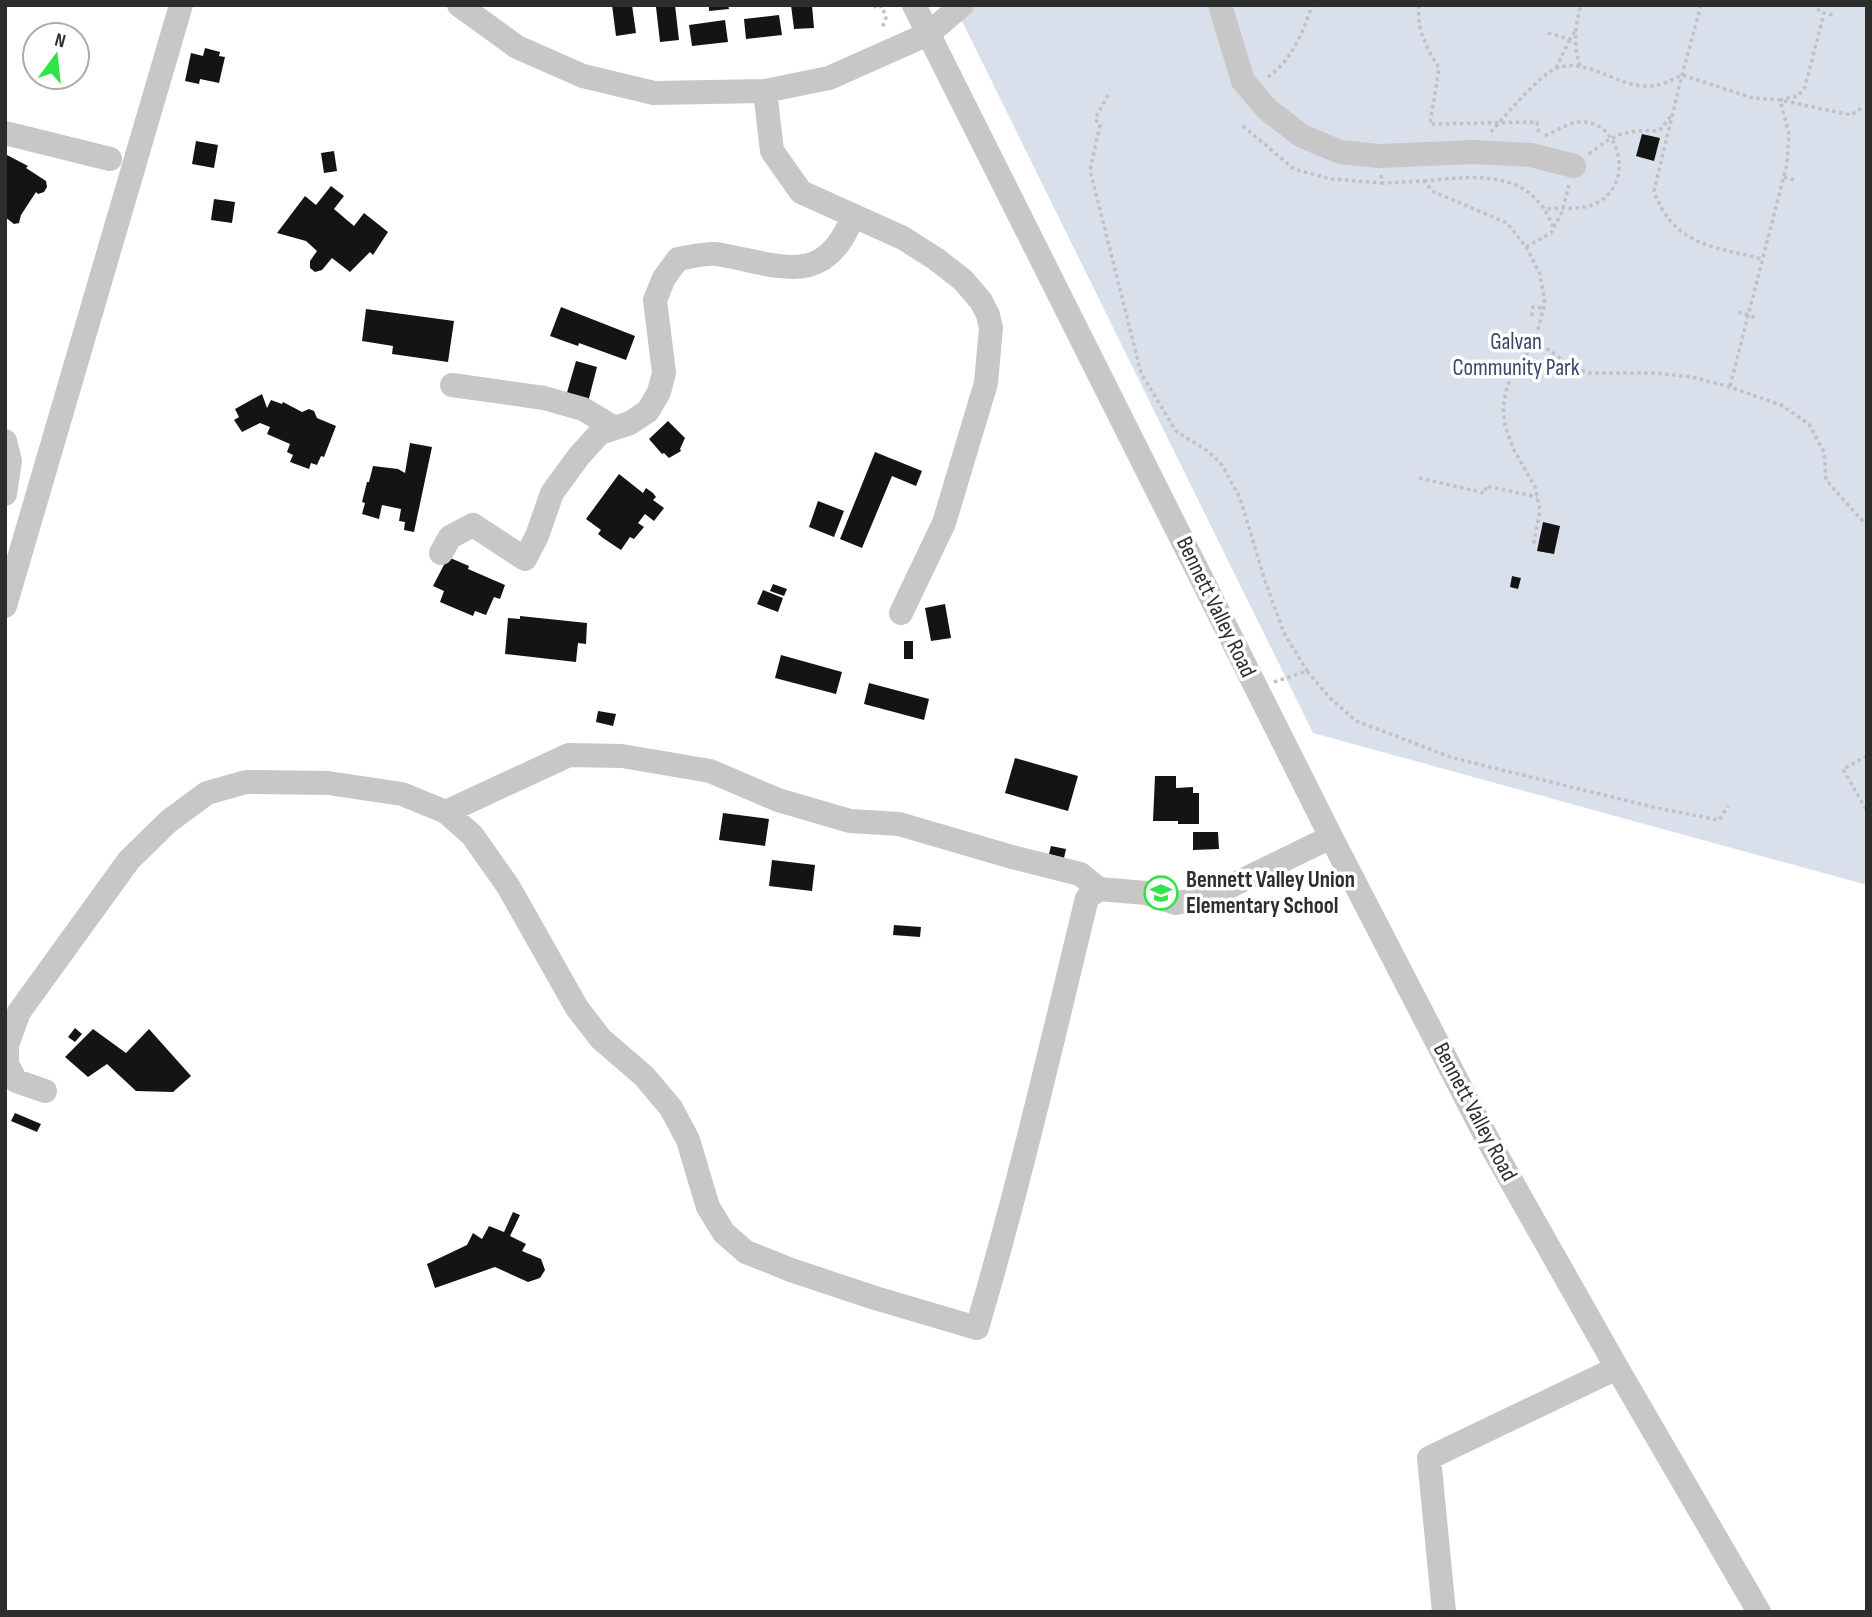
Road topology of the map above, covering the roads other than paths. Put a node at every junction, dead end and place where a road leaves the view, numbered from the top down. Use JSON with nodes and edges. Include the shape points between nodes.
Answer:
{"nodes":[{"id":1,"x":181,"y":5,"type":"edge"},
{"id":2,"x":459,"y":5,"type":"edge"},
{"id":3,"x":914,"y":5,"type":"edge"},
{"id":4,"x":962,"y":5,"type":"edge"},
{"id":5,"x":1220,"y":5,"type":"edge"},
{"id":6,"x":928,"y":34,"type":"junction"},
{"id":7,"x":765,"y":91,"type":"junction"},
{"id":8,"x":5,"y":133,"type":"edge"},
{"id":9,"x":110,"y":159,"type":"dead end"},
{"id":10,"x":1574,"y":166,"type":"road end"},
{"id":11,"x":853,"y":216,"type":"junction"},
{"id":12,"x":452,"y":385,"type":"dead end"},
{"id":13,"x":615,"y":428,"type":"junction"},
{"id":14,"x":5,"y":440,"type":"edge"},
{"id":15,"x":5,"y":494,"type":"edge"},
{"id":16,"x":441,"y":553,"type":"dead end"},
{"id":17,"x":5,"y":606,"type":"edge"},
{"id":18,"x":901,"y":612,"type":"dead end"},
{"id":19,"x":446,"y":812,"type":"junction"},
{"id":20,"x":1331,"y":837,"type":"junction"},
{"id":21,"x":1099,"y":889,"type":"junction"},
{"id":22,"x":45,"y":1091,"type":"dead end"},
{"id":23,"x":1617,"y":1368,"type":"junction"},
{"id":24,"x":1444,"y":1612,"type":"edge"},
{"id":25,"x":1759,"y":1612,"type":"edge"}],
"edges":[{"from":1,"to":17,"type":"street"},
{"from":2,"to":7,"type":"street","via":[[517,47],[583,76],[654,93]]},
{"from":3,"to":6,"type":"street","name":"Bennett Valley Road"},
{"from":4,"to":6,"type":"street"},
{"from":5,"to":10,"type":"street","via":[[1243,81],[1268,110],[1302,136],[1339,152],[1531,155]]},
{"from":6,"to":7,"type":"street","via":[[829,78]]},
{"from":6,"to":20,"type":"street","name":"Bennett Valley Road"},
{"from":7,"to":11,"type":"street","via":[[772,151],[801,192]]},
{"from":8,"to":9,"type":"street"},
{"from":11,"to":13,"type":"street","via":[[846,234],[828,256],[803,268],[713,254],[678,259],[655,300],[664,373],[659,392],[648,411]]},
{"from":11,"to":18,"type":"street","via":[[903,238],[963,280],[981,301],[990,328],[986,383],[944,523]]},
{"from":12,"to":13,"type":"street","via":[[544,398],[583,409]]},
{"from":13,"to":16,"type":"street","via":[[600,433],[552,493],[525,559],[473,525],[450,537]]},
{"from":14,"to":15,"type":"street","via":[[10,461]]},
{"from":19,"to":21,"type":"street","via":[[569,755],[622,756],[710,771],[778,800],[850,821],[899,824],[1080,874]]},
{"from":19,"to":21,"type":"street","via":[[472,835],[508,886],[577,1008],[601,1039],[644,1076],[671,1108],[688,1140],[708,1207],[724,1233],[746,1252],[791,1270],[977,1328],[1018,1184],[1087,898]]},
{"from":19,"to":22,"type":"street","via":[[402,794],[328,783],[246,782],[207,793],[169,821],[129,860],[19,1012],[7,1045],[7,1064],[16,1081]]},
{"from":20,"to":21,"type":"street","via":[[1206,898],[1175,903],[1146,893]]},
{"from":20,"to":23,"type":"street","name":"Bennett Valley Road","via":[[1483,1130]]},
{"from":23,"to":24,"type":"street","via":[[1429,1458]]},
{"from":23,"to":25,"type":"street","name":"Bennett Valley Road"}]}
